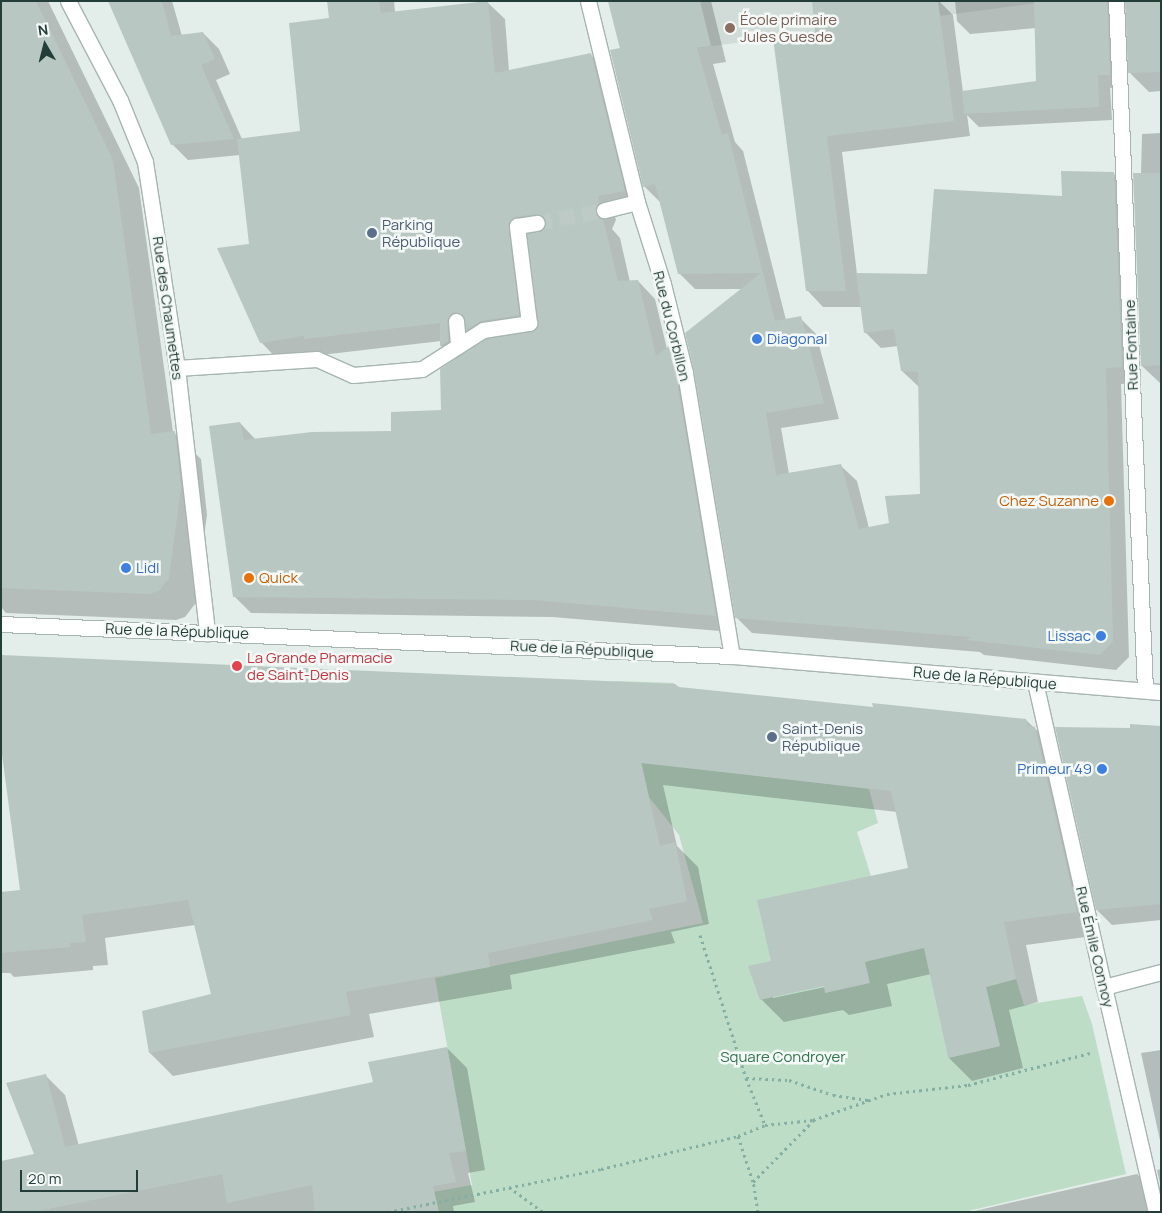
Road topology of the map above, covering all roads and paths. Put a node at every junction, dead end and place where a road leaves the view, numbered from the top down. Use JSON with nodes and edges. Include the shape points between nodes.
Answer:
{"nodes":[{"id":1,"x":68,"y":1,"type":"edge"},
{"id":2,"x":588,"y":1,"type":"edge"},
{"id":3,"x":1116,"y":1,"type":"edge"},
{"id":4,"x":637,"y":202,"type":"junction"},
{"id":5,"x":604,"y":210,"type":"tunnel mouth"},
{"id":6,"x":537,"y":224,"type":"tunnel mouth"},
{"id":7,"x":456,"y":321,"type":"dead end"},
{"id":8,"x":458,"y":346,"type":"junction"},
{"id":9,"x":177,"y":368,"type":"junction"},
{"id":10,"x":1,"y":624,"type":"edge"},
{"id":11,"x":207,"y":633,"type":"junction"},
{"id":12,"x":732,"y":656,"type":"junction"},
{"id":13,"x":1035,"y":682,"type":"junction"},
{"id":14,"x":1145,"y":690,"type":"junction"},
{"id":15,"x":1161,"y":692,"type":"edge"},
{"id":16,"x":700,"y":935,"type":"dead end"},
{"id":17,"x":1161,"y":972,"type":"edge"},
{"id":18,"x":1104,"y":987,"type":"junction"},
{"id":19,"x":1118,"y":1046,"type":"junction"},
{"id":20,"x":746,"y":1078,"type":"junction"},
{"id":21,"x":871,"y":1100,"type":"junction"},
{"id":22,"x":813,"y":1120,"type":"junction"},
{"id":23,"x":765,"y":1125,"type":"junction"},
{"id":24,"x":738,"y":1136,"type":"junction"},
{"id":25,"x":753,"y":1182,"type":"junction"},
{"id":26,"x":509,"y":1187,"type":"junction"},
{"id":27,"x":388,"y":1212,"type":"edge"},
{"id":28,"x":543,"y":1212,"type":"edge"},
{"id":29,"x":758,"y":1212,"type":"edge"},
{"id":30,"x":1156,"y":1212,"type":"edge"}],
"edges":[{"from":1,"to":9,"type":"street","name":"Rue des Chaumettes","via":[[120,100],[145,162]]},
{"from":2,"to":4,"type":"street","name":"Rue du Corbillon"},
{"from":3,"to":14,"type":"street","name":"Rue Fontaine"},
{"from":4,"to":5,"type":"street"},
{"from":4,"to":12,"type":"street","name":"Rue du Corbillon","via":[[664,284],[685,373]]},
{"from":6,"to":8,"type":"street","via":[[517,226],[529,323],[483,330]]},
{"from":7,"to":8,"type":"street"},
{"from":8,"to":9,"type":"street","via":[[422,368],[353,375],[317,359]]},
{"from":9,"to":11,"type":"street","name":"Rue des Chaumettes"},
{"from":10,"to":11,"type":"street","name":"Rue de la République"},
{"from":11,"to":12,"type":"street","name":"Rue de la République"},
{"from":12,"to":13,"type":"street","name":"Rue de la République"},
{"from":13,"to":14,"type":"street","name":"Rue de la République"},
{"from":13,"to":18,"type":"street","name":"Rue Émile Connoy"},
{"from":14,"to":15,"type":"street","name":"Rue de la République"},
{"from":16,"to":20,"type":"path"},
{"from":17,"to":18,"type":"street"},
{"from":18,"to":19,"type":"street","name":"Rue Émile Connoy"},
{"from":19,"to":21,"type":"path","via":[[968,1085],[887,1094]]},
{"from":19,"to":30,"type":"street","name":"Rue Émile Connoy"},
{"from":20,"to":21,"type":"path","via":[[789,1080],[833,1095]]},
{"from":20,"to":23,"type":"path"},
{"from":21,"to":22,"type":"path"},
{"from":22,"to":23,"type":"path"},
{"from":22,"to":25,"type":"path"},
{"from":23,"to":24,"type":"path"},
{"from":24,"to":25,"type":"path"},
{"from":24,"to":26,"type":"path"},
{"from":25,"to":29,"type":"path"},
{"from":26,"to":27,"type":"path"},
{"from":26,"to":28,"type":"path"}]}
